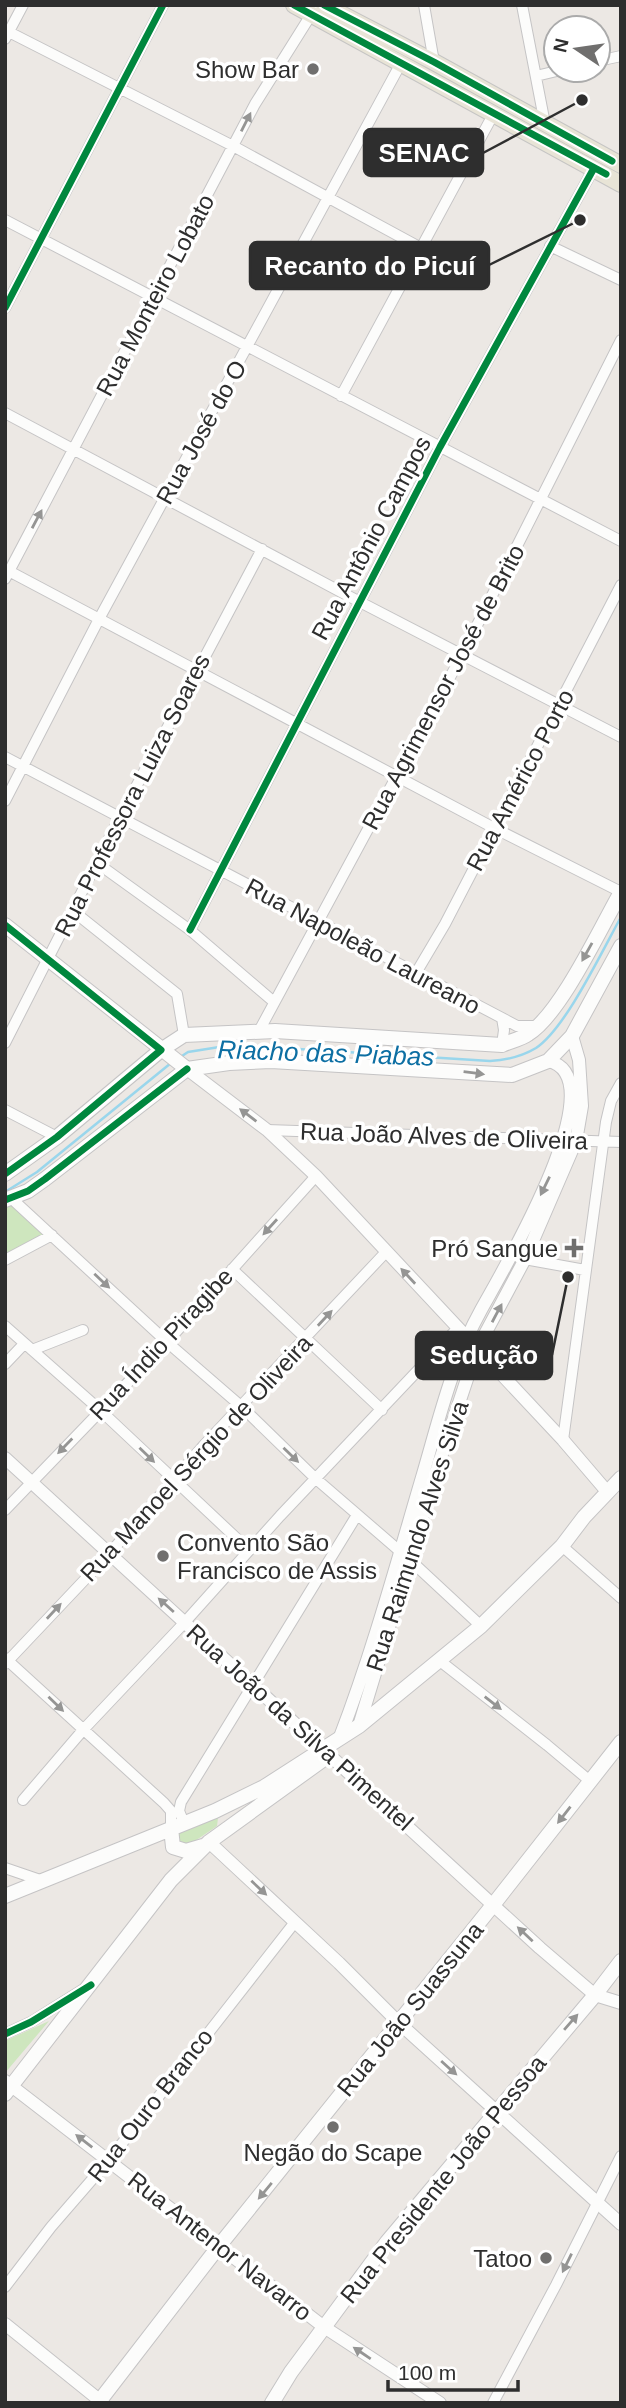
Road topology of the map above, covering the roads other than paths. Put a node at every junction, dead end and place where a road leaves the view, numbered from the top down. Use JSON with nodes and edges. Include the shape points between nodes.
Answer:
{"nodes":[{"id":1,"x":23,"y":5,"type":"edge"},
{"id":2,"x":163,"y":5,"type":"edge"},
{"id":3,"x":294,"y":5,"type":"edge"},
{"id":4,"x":424,"y":5,"type":"edge"},
{"id":5,"x":522,"y":5,"type":"edge"},
{"id":6,"x":317,"y":9,"type":"edge"},
{"id":7,"x":7,"y":33,"type":"edge"},
{"id":8,"x":434,"y":62,"type":"junction"},
{"id":9,"x":400,"y":65,"type":"junction"},
{"id":10,"x":542,"y":75,"type":"edge"},
{"id":11,"x":536,"y":76,"type":"junction"},
{"id":12,"x":119,"y":89,"type":"junction"},
{"id":13,"x":494,"y":113,"type":"junction"},
{"id":14,"x":545,"y":124,"type":"junction"},
{"id":15,"x":233,"y":146,"type":"junction"},
{"id":16,"x":594,"y":167,"type":"junction"},
{"id":17,"x":620,"y":178,"type":"edge"},
{"id":18,"x":329,"y":197,"type":"junction"},
{"id":19,"x":5,"y":220,"type":"edge"},
{"id":20,"x":41,"y":239,"type":"junction"},
{"id":21,"x":550,"y":246,"type":"junction"},
{"id":22,"x":421,"y":248,"type":"junction"},
{"id":23,"x":621,"y":280,"type":"edge"},
{"id":24,"x":154,"y":296,"type":"junction"},
{"id":25,"x":5,"y":309,"type":"edge"},
{"id":26,"x":621,"y":340,"type":"edge"},
{"id":27,"x":247,"y":347,"type":"junction"},
{"id":28,"x":341,"y":396,"type":"junction"},
{"id":29,"x":5,"y":413,"type":"edge"},
{"id":30,"x":440,"y":447,"type":"junction"},
{"id":31,"x":73,"y":450,"type":"junction"},
{"id":32,"x":164,"y":498,"type":"junction"},
{"id":33,"x":540,"y":499,"type":"junction"},
{"id":34,"x":621,"y":541,"type":"edge"},
{"id":35,"x":262,"y":549,"type":"junction"},
{"id":36,"x":7,"y":573,"type":"edge"},
{"id":37,"x":621,"y":585,"type":"edge"},
{"id":38,"x":358,"y":601,"type":"junction"},
{"id":39,"x":99,"y":619,"type":"junction"},
{"id":40,"x":462,"y":654,"type":"junction"},
{"id":41,"x":197,"y":670,"type":"junction"},
{"id":42,"x":559,"y":706,"type":"junction"},
{"id":43,"x":295,"y":723,"type":"junction"},
{"id":44,"x":621,"y":737,"type":"edge"},
{"id":45,"x":5,"y":757,"type":"edge"},
{"id":46,"x":23,"y":766,"type":"junction"},
{"id":47,"x":397,"y":775,"type":"junction"},
{"id":48,"x":5,"y":801,"type":"edge"},
{"id":49,"x":120,"y":817,"type":"junction"},
{"id":50,"x":494,"y":828,"type":"junction"},
{"id":51,"x":97,"y":863,"type":"junction"},
{"id":52,"x":219,"y":870,"type":"junction"},
{"id":53,"x":621,"y":892,"type":"edge"},
{"id":54,"x":73,"y":911,"type":"junction"},
{"id":55,"x":317,"y":923,"type":"junction"},
{"id":56,"x":5,"y":925,"type":"edge"},
{"id":57,"x":190,"y":930,"type":"junction"},
{"id":58,"x":5,"y":931,"type":"edge"},
{"id":59,"x":20,"y":937,"type":"junction"},
{"id":60,"x":621,"y":946,"type":"edge"},
{"id":61,"x":47,"y":960,"type":"junction"},
{"id":62,"x":416,"y":973,"type":"junction"},
{"id":63,"x":274,"y":1002,"type":"junction"},
{"id":64,"x":502,"y":1018,"type":"junction"},
{"id":65,"x":538,"y":1026,"type":"junction"},
{"id":66,"x":259,"y":1031,"type":"junction"},
{"id":67,"x":184,"y":1035,"type":"junction"},
{"id":68,"x":572,"y":1036,"type":"junction"},
{"id":69,"x":5,"y":1044,"type":"edge"},
{"id":70,"x":502,"y":1045,"type":"junction"},
{"id":71,"x":164,"y":1052,"type":"junction"},
{"id":72,"x":548,"y":1061,"type":"junction"},
{"id":73,"x":184,"y":1068,"type":"junction"},
{"id":74,"x":621,"y":1083,"type":"edge"},
{"id":75,"x":5,"y":1110,"type":"edge"},
{"id":76,"x":267,"y":1130,"type":"junction"},
{"id":77,"x":57,"y":1137,"type":"junction"},
{"id":78,"x":570,"y":1140,"type":"junction"},
{"id":79,"x":603,"y":1142,"type":"junction"},
{"id":80,"x":621,"y":1142,"type":"edge"},
{"id":81,"x":5,"y":1174,"type":"edge"},
{"id":82,"x":316,"y":1176,"type":"junction"},
{"id":83,"x":8,"y":1199,"type":"edge"},
{"id":84,"x":52,"y":1235,"type":"junction"},
{"id":85,"x":386,"y":1252,"type":"junction"},
{"id":86,"x":510,"y":1257,"type":"junction"},
{"id":87,"x":525,"y":1259,"type":"junction"},
{"id":88,"x":5,"y":1260,"type":"edge"},
{"id":89,"x":232,"y":1269,"type":"junction"},
{"id":90,"x":585,"y":1270,"type":"junction"},
{"id":91,"x":5,"y":1326,"type":"edge"},
{"id":92,"x":83,"y":1330,"type":"dead end"},
{"id":93,"x":461,"y":1333,"type":"junction"},
{"id":94,"x":307,"y":1338,"type":"junction"},
{"id":95,"x":167,"y":1342,"type":"junction"},
{"id":96,"x":28,"y":1347,"type":"junction"},
{"id":97,"x":477,"y":1349,"type":"junction"},
{"id":98,"x":7,"y":1360,"type":"edge"},
{"id":99,"x":242,"y":1407,"type":"junction"},
{"id":100,"x":443,"y":1407,"type":"junction"},
{"id":101,"x":100,"y":1410,"type":"junction"},
{"id":102,"x":382,"y":1410,"type":"junction"},
{"id":103,"x":457,"y":1411,"type":"junction"},
{"id":104,"x":563,"y":1440,"type":"junction"},
{"id":105,"x":5,"y":1458,"type":"edge"},
{"id":106,"x":432,"y":1464,"type":"junction"},
{"id":107,"x":621,"y":1466,"type":"edge"},
{"id":108,"x":315,"y":1478,"type":"junction"},
{"id":109,"x":621,"y":1478,"type":"edge"},
{"id":110,"x":173,"y":1480,"type":"junction"},
{"id":111,"x":31,"y":1482,"type":"junction"},
{"id":112,"x":607,"y":1489,"type":"junction"},
{"id":113,"x":5,"y":1510,"type":"edge"},
{"id":114,"x":357,"y":1515,"type":"junction"},
{"id":115,"x":562,"y":1546,"type":"junction"},
{"id":116,"x":249,"y":1550,"type":"junction"},
{"id":117,"x":109,"y":1554,"type":"junction"},
{"id":118,"x":405,"y":1556,"type":"junction"},
{"id":119,"x":621,"y":1598,"type":"edge"},
{"id":120,"x":185,"y":1622,"type":"junction"},
{"id":121,"x":481,"y":1626,"type":"junction"},
{"id":122,"x":6,"y":1661,"type":"edge"},
{"id":123,"x":440,"y":1661,"type":"junction"},
{"id":124,"x":252,"y":1685,"type":"junction"},
{"id":125,"x":370,"y":1686,"type":"junction"},
{"id":126,"x":389,"y":1700,"type":"junction"},
{"id":127,"x":359,"y":1726,"type":"junction"},
{"id":128,"x":83,"y":1730,"type":"junction"},
{"id":129,"x":340,"y":1737,"type":"junction"},
{"id":130,"x":621,"y":1742,"type":"edge"},
{"id":131,"x":327,"y":1751,"type":"junction"},
{"id":132,"x":590,"y":1781,"type":"junction"},
{"id":133,"x":23,"y":1800,"type":"dead end"},
{"id":134,"x":215,"y":1811,"type":"junction"},
{"id":135,"x":177,"y":1826,"type":"junction"},
{"id":136,"x":211,"y":1840,"type":"junction"},
{"id":137,"x":173,"y":1847,"type":"junction"},
{"id":138,"x":5,"y":1868,"type":"edge"},
{"id":139,"x":171,"y":1880,"type":"junction"},
{"id":140,"x":44,"y":1881,"type":"junction"},
{"id":141,"x":5,"y":1896,"type":"edge"},
{"id":142,"x":493,"y":1905,"type":"junction"},
{"id":143,"x":295,"y":1922,"type":"junction"},
{"id":144,"x":621,"y":1961,"type":"edge"},
{"id":145,"x":91,"y":1985,"type":"junction"},
{"id":146,"x":595,"y":1995,"type":"junction"},
{"id":147,"x":621,"y":2003,"type":"edge"},
{"id":148,"x":398,"y":2023,"type":"junction"},
{"id":149,"x":5,"y":2034,"type":"edge"},
{"id":150,"x":7,"y":2087,"type":"edge"},
{"id":151,"x":496,"y":2110,"type":"junction"},
{"id":152,"x":621,"y":2155,"type":"edge"},
{"id":153,"x":109,"y":2160,"type":"junction"},
{"id":154,"x":598,"y":2202,"type":"junction"},
{"id":155,"x":621,"y":2224,"type":"edge"},
{"id":156,"x":219,"y":2246,"type":"junction"},
{"id":157,"x":5,"y":2287,"type":"edge"},
{"id":158,"x":5,"y":2324,"type":"edge"},
{"id":159,"x":324,"y":2327,"type":"junction"},
{"id":160,"x":101,"y":2402,"type":"edge"},
{"id":161,"x":272,"y":2403,"type":"edge"},
{"id":162,"x":440,"y":2403,"type":"edge"},
{"id":163,"x":493,"y":2403,"type":"edge"}],
"edges":[{"from":1,"to":7,"type":"street"},
{"from":2,"to":12,"type":"street"},
{"from":3,"to":6,"type":"main road"},
{"from":4,"to":8,"type":"street"},
{"from":5,"to":11,"type":"street"},
{"from":6,"to":8,"type":"main road"},
{"from":6,"to":9,"type":"main road"},
{"from":15,"to":6,"type":"street","name":"Rua Monteiro Lobato","one_way":true},
{"from":7,"to":12,"type":"street"},
{"from":8,"to":14,"type":"main road"},
{"from":9,"to":13,"type":"main road"},
{"from":9,"to":18,"type":"street","name":"Rua José do O"},
{"from":10,"to":11,"type":"street"},
{"from":11,"to":14,"type":"street"},
{"from":12,"to":15,"type":"street"},
{"from":12,"to":20,"type":"street"},
{"from":13,"to":16,"type":"main road"},
{"from":13,"to":22,"type":"street"},
{"from":14,"to":17,"type":"main road"},
{"from":15,"to":18,"type":"street"},
{"from":15,"to":24,"type":"street","name":"Rua Monteiro Lobato"},
{"from":16,"to":17,"type":"main road"},
{"from":16,"to":21,"type":"street","name":"Rua Antônio Campos"},
{"from":18,"to":22,"type":"street"},
{"from":18,"to":27,"type":"street","name":"Rua José do O"},
{"from":19,"to":20,"type":"street"},
{"from":20,"to":24,"type":"street"},
{"from":20,"to":25,"type":"street"},
{"from":21,"to":23,"type":"street"},
{"from":21,"to":30,"type":"street","name":"Rua Antônio Campos"},
{"from":22,"to":28,"type":"street"},
{"from":24,"to":27,"type":"street"},
{"from":24,"to":31,"type":"street","name":"Rua Monteiro Lobato"},
{"from":26,"to":33,"type":"street","name":"Rua Agrimensor José de Brito"},
{"from":27,"to":28,"type":"street"},
{"from":27,"to":32,"type":"street","name":"Rua José do O"},
{"from":28,"to":30,"type":"street"},
{"from":29,"to":31,"type":"street"},
{"from":30,"to":33,"type":"street"},
{"from":30,"to":38,"type":"street","name":"Rua Antônio Campos"},
{"from":31,"to":32,"type":"street"},
{"from":36,"to":31,"type":"street","name":"Rua Monteiro Lobato","one_way":true},
{"from":32,"to":35,"type":"street"},
{"from":32,"to":39,"type":"street","name":"Rua José do O"},
{"from":33,"to":34,"type":"street"},
{"from":33,"to":40,"type":"street","name":"Rua Agrimensor José de Brito"},
{"from":35,"to":38,"type":"street"},
{"from":35,"to":41,"type":"street","name":"Rua Professora Luiza Soares"},
{"from":36,"to":39,"type":"street"},
{"from":37,"to":42,"type":"street","name":"Rua Américo Porto"},
{"from":38,"to":40,"type":"street"},
{"from":38,"to":43,"type":"street","name":"Rua Antônio Campos"},
{"from":39,"to":41,"type":"street"},
{"from":39,"to":46,"type":"street","name":"Rua José do O"},
{"from":40,"to":42,"type":"street"},
{"from":40,"to":47,"type":"street","name":"Rua Agrimensor José de Brito"},
{"from":41,"to":43,"type":"street"},
{"from":41,"to":49,"type":"street","name":"Rua Professora Luiza Soares"},
{"from":42,"to":44,"type":"street"},
{"from":42,"to":50,"type":"street","name":"Rua Américo Porto"},
{"from":43,"to":47,"type":"street"},
{"from":43,"to":52,"type":"street","name":"Rua Antônio Campos"},
{"from":45,"to":46,"type":"street","name":"Rua Napoleão Laureano"},
{"from":46,"to":48,"type":"street","name":"Rua José do O"},
{"from":46,"to":49,"type":"street","name":"Rua Napoleão Laureano"},
{"from":47,"to":50,"type":"street"},
{"from":47,"to":55,"type":"street","name":"Rua Agrimensor José de Brito"},
{"from":49,"to":51,"type":"street","name":"Rua Professora Luiza Soares"},
{"from":49,"to":52,"type":"street","name":"Rua Napoleão Laureano"},
{"from":50,"to":53,"type":"street"},
{"from":50,"to":62,"type":"street","name":"Rua Américo Porto"},
{"from":51,"to":54,"type":"street","name":"Rua Professora Luiza Soares"},
{"from":51,"to":57,"type":"street"},
{"from":52,"to":55,"type":"street","name":"Rua Napoleão Laureano"},
{"from":52,"to":57,"type":"street","name":"Rua Antônio Campos"},
{"from":53,"to":65,"type":"main road","one_way":true,"via":[[560,1000]]},
{"from":54,"to":61,"type":"street","name":"Rua Professora Luiza Soares"},
{"from":54,"to":67,"type":"street","via":[[177,994]]},
{"from":55,"to":62,"type":"street","name":"Rua Napoleão Laureano"},
{"from":55,"to":63,"type":"street","name":"Rua Agrimensor José de Brito"},
{"from":56,"to":59,"type":"main road"},
{"from":57,"to":63,"type":"street"},
{"from":58,"to":59,"type":"street"},
{"from":59,"to":61,"type":"main road"},
{"from":60,"to":68,"type":"main road"},
{"from":61,"to":69,"type":"street","name":"Rua Professora Luiza Soares"},
{"from":61,"to":71,"type":"main road"},
{"from":62,"to":64,"type":"street","name":"Rua Napoleão Laureano"},
{"from":63,"to":66,"type":"street","name":"Rua Agrimensor José de Brito"},
{"from":64,"to":65,"type":"street","name":"Rua Napoleão Laureano","via":[[517,1026]]},
{"from":64,"to":70,"type":"street"},
{"from":65,"to":70,"type":"main road"},
{"from":66,"to":67,"type":"main road"},
{"from":66,"to":70,"type":"main road"},
{"from":67,"to":71,"type":"main road"},
{"from":68,"to":72,"type":"main road"},
{"from":68,"to":78,"type":"street","name":"Rua Raimundo Alves Silva","via":[[579,1060],[582,1106]]},
{"from":71,"to":73,"type":"main road"},
{"from":71,"to":77,"type":"main road"},
{"from":73,"to":72,"type":"main road","one_way":true,"via":[[271,1061],[512,1075]]},
{"from":72,"to":78,"type":"street","name":"Rua Raimundo Alves Silva","via":[[559,1063],[569,1082]]},
{"from":76,"to":73,"type":"street","one_way":true},
{"from":73,"to":83,"type":"main road","via":[[45,1179]]},
{"from":74,"to":79,"type":"street","via":[[607,1112]]},
{"from":75,"to":77,"type":"street"},
{"from":76,"to":78,"type":"street","name":"Rua João Alves de Oliveira"},
{"from":76,"to":82,"type":"street"},
{"from":77,"to":81,"type":"main road"},
{"from":78,"to":79,"type":"street","name":"Rua João Alves de Oliveira"},
{"from":78,"to":86,"type":"street","name":"Rua Raimundo Alves Silva","one_way":true},
{"from":78,"to":87,"type":"street","name":"Rua Raimundo Alves Silva"},
{"from":79,"to":80,"type":"street","name":"Rua João Alves de Oliveira"},
{"from":79,"to":90,"type":"street"},
{"from":82,"to":85,"type":"street"},
{"from":82,"to":89,"type":"street","name":"Rua Índio Piragibe","one_way":true},
{"from":83,"to":84,"type":"street"},
{"from":84,"to":88,"type":"street"},
{"from":84,"to":95,"type":"street","one_way":true},
{"from":93,"to":85,"type":"street","one_way":true},
{"from":94,"to":85,"type":"street","name":"Rua Manoel Sérgio de Oliveira","one_way":true},
{"from":86,"to":87,"type":"street"},
{"from":86,"to":93,"type":"street","name":"Rua Raimundo Alves Silva"},
{"from":87,"to":90,"type":"street"},
{"from":97,"to":87,"type":"street","name":"Rua Raimundo Alves Silva","one_way":true},
{"from":89,"to":94,"type":"street"},
{"from":89,"to":95,"type":"street","name":"Rua Índio Piragibe"},
{"from":90,"to":104,"type":"street"},
{"from":91,"to":96,"type":"street"},
{"from":92,"to":96,"type":"street"},
{"from":93,"to":97,"type":"street"},
{"from":93,"to":100,"type":"street","name":"Rua Raimundo Alves Silva"},
{"from":93,"to":102,"type":"street"},
{"from":94,"to":99,"type":"street","name":"Rua Manoel Sérgio de Oliveira"},
{"from":94,"to":102,"type":"street"},
{"from":95,"to":99,"type":"street"},
{"from":95,"to":101,"type":"street","name":"Rua Índio Piragibe"},
{"from":96,"to":98,"type":"street"},
{"from":96,"to":101,"type":"street"},
{"from":97,"to":103,"type":"street","name":"Rua Raimundo Alves Silva"},
{"from":97,"to":104,"type":"street"},
{"from":99,"to":108,"type":"street","one_way":true},
{"from":99,"to":110,"type":"street","name":"Rua Manoel Sérgio de Oliveira"},
{"from":100,"to":103,"type":"street"},
{"from":100,"to":106,"type":"street","name":"Rua Raimundo Alves Silva"},
{"from":101,"to":110,"type":"street","one_way":true},
{"from":101,"to":111,"type":"street","name":"Rua Índio Piragibe","one_way":true},
{"from":102,"to":108,"type":"street"},
{"from":103,"to":106,"type":"street","name":"Rua Raimundo Alves Silva"},
{"from":104,"to":112,"type":"street"},
{"from":105,"to":111,"type":"street","name":"Rua João da Silva Pimentel"},
{"from":106,"to":118,"type":"street","name":"Rua Raimundo Alves Silva"},
{"from":107,"to":112,"type":"main road"},
{"from":108,"to":114,"type":"street"},
{"from":108,"to":116,"type":"street"},
{"from":109,"to":112,"type":"main road"},
{"from":110,"to":116,"type":"street"},
{"from":110,"to":117,"type":"street","name":"Rua Manoel Sérgio de Oliveira"},
{"from":111,"to":113,"type":"street","name":"Rua Índio Piragibe"},
{"from":111,"to":117,"type":"street","name":"Rua João da Silva Pimentel"},
{"from":112,"to":115,"type":"main road"},
{"from":114,"to":118,"type":"street"},
{"from":114,"to":124,"type":"street"},
{"from":115,"to":119,"type":"street"},
{"from":115,"to":121,"type":"main road"},
{"from":116,"to":120,"type":"street"},
{"from":120,"to":117,"type":"street","name":"Rua João da Silva Pimentel","one_way":true},
{"from":122,"to":117,"type":"street","name":"Rua Manoel Sérgio de Oliveira","one_way":true},
{"from":118,"to":121,"type":"street"},
{"from":118,"to":125,"type":"street","name":"Rua Raimundo Alves Silva"},
{"from":118,"to":129,"type":"street","name":"Rua Raimundo Alves Silva"},
{"from":120,"to":124,"type":"street","name":"Rua João da Silva Pimentel"},
{"from":120,"to":128,"type":"street"},
{"from":121,"to":123,"type":"main road"},
{"from":122,"to":128,"type":"street","one_way":true},
{"from":123,"to":126,"type":"main road"},
{"from":123,"to":132,"type":"street","one_way":true},
{"from":124,"to":131,"type":"street","name":"Rua João da Silva Pimentel"},
{"from":124,"to":135,"type":"street","via":[[181,1802]]},
{"from":125,"to":126,"type":"street","via":[[374,1695]]},
{"from":125,"to":127,"type":"street","name":"Rua Raimundo Alves Silva"},
{"from":126,"to":127,"type":"main road"},
{"from":127,"to":129,"type":"main road"},
{"from":127,"to":131,"type":"main road"},
{"from":128,"to":133,"type":"street"},
{"from":128,"to":135,"type":"street","via":[[164,1803]]},
{"from":129,"to":131,"type":"main road"},
{"from":130,"to":132,"type":"main road","name":"Rua João Suassuna"},
{"from":131,"to":134,"type":"main road"},
{"from":131,"to":136,"type":"main road"},
{"from":131,"to":142,"type":"street","name":"Rua João da Silva Pimentel"},
{"from":132,"to":142,"type":"main road","name":"Rua João Suassuna","one_way":true},
{"from":134,"to":135,"type":"main road"},
{"from":134,"to":136,"type":"main road","via":[[223,1822]]},
{"from":135,"to":137,"type":"main road"},
{"from":135,"to":140,"type":"main road"},
{"from":136,"to":137,"type":"main road","via":[[186,1852]]},
{"from":136,"to":139,"type":"main road"},
{"from":136,"to":143,"type":"street","one_way":true},
{"from":137,"to":139,"type":"main road"},
{"from":138,"to":140,"type":"street"},
{"from":139,"to":145,"type":"main road"},
{"from":140,"to":141,"type":"main road"},
{"from":146,"to":142,"type":"street","name":"Rua João da Silva Pimentel","one_way":true},
{"from":142,"to":148,"type":"main road","name":"Rua João Suassuna"},
{"from":143,"to":148,"type":"street"},
{"from":143,"to":153,"type":"street","name":"Rua Ouro Branco"},
{"from":144,"to":146,"type":"main road","name":"Rua Presidente João Pessoa"},
{"from":145,"to":149,"type":"street"},
{"from":145,"to":150,"type":"main road"},
{"from":146,"to":147,"type":"street"},
{"from":151,"to":146,"type":"main road","name":"Rua Presidente João Pessoa","one_way":true},
{"from":148,"to":151,"type":"street","one_way":true},
{"from":148,"to":156,"type":"main road","name":"Rua João Suassuna","one_way":true},
{"from":153,"to":150,"type":"street","name":"Rua Antenor Navarro","one_way":true},
{"from":151,"to":154,"type":"street"},
{"from":151,"to":159,"type":"main road","name":"Rua Presidente João Pessoa"},
{"from":152,"to":154,"type":"street"},
{"from":153,"to":156,"type":"street","name":"Rua Antenor Navarro"},
{"from":153,"to":157,"type":"street","name":"Rua Ouro Branco"},
{"from":154,"to":155,"type":"street"},
{"from":154,"to":163,"type":"street","one_way":true},
{"from":156,"to":159,"type":"street","name":"Rua Antenor Navarro"},
{"from":156,"to":160,"type":"main road","name":"Rua João Suassuna"},
{"from":158,"to":160,"type":"street"},
{"from":159,"to":161,"type":"main road","name":"Rua Presidente João Pessoa"},
{"from":162,"to":159,"type":"street","name":"Rua Antenor Navarro","one_way":true}]}
